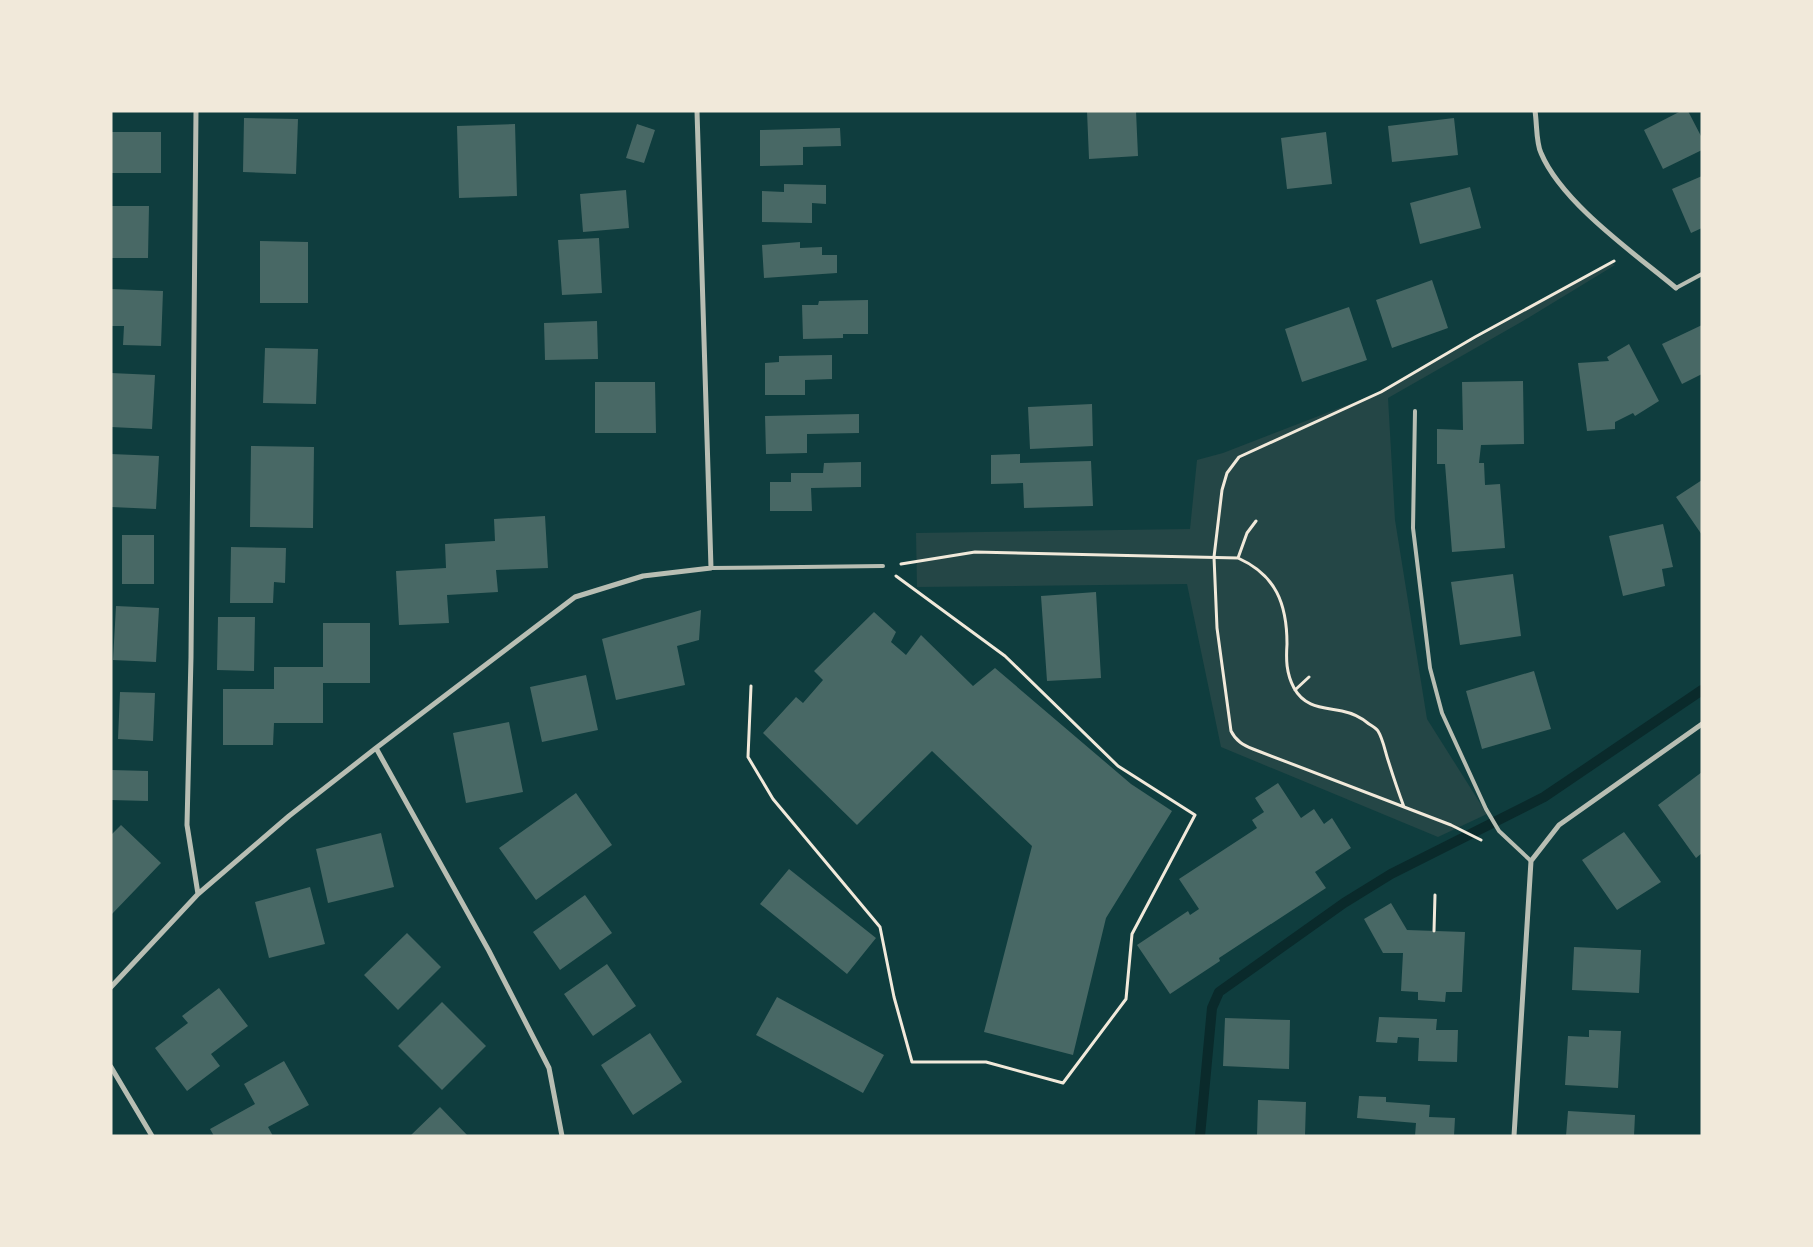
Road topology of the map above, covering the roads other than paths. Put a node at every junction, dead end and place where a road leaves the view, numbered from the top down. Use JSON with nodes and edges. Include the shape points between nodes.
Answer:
{"nodes":[{"id":1,"x":196,"y":111,"type":"edge"},
{"id":2,"x":697,"y":111,"type":"edge"},
{"id":3,"x":1536,"y":111,"type":"edge"},
{"id":4,"x":1702,"y":274,"type":"edge"},
{"id":5,"x":1676,"y":288,"type":"joint"},
{"id":6,"x":1415,"y":411,"type":"dead end"},
{"id":7,"x":883,"y":566,"type":"road end"},
{"id":8,"x":711,"y":568,"type":"junction"},
{"id":9,"x":1702,"y":724,"type":"edge"},
{"id":10,"x":376,"y":748,"type":"junction"},
{"id":11,"x":1531,"y":861,"type":"junction"},
{"id":12,"x":198,"y":894,"type":"junction"},
{"id":13,"x":111,"y":987,"type":"edge"},
{"id":14,"x":111,"y":1067,"type":"edge"},
{"id":15,"x":152,"y":1136,"type":"edge"},
{"id":16,"x":562,"y":1136,"type":"edge"},
{"id":17,"x":1514,"y":1136,"type":"edge"}],
"edges":[{"from":1,"to":12,"type":"street","via":[[187,825]]},
{"from":2,"to":8,"type":"street"},
{"from":3,"to":5,"type":"street","via":[[1540,152],[1559,184],[1594,220]]},
{"from":4,"to":5,"type":"lane"},
{"from":6,"to":11,"type":"lane","via":[[1413,528],[1430,668],[1442,713],[1486,809],[1499,831]]},
{"from":7,"to":8,"type":"lane"},
{"from":8,"to":10,"type":"street","via":[[643,576],[575,598]]},
{"from":9,"to":11,"type":"street","via":[[1559,825]]},
{"from":10,"to":12,"type":"street"},
{"from":10,"to":16,"type":"street","via":[[490,950],[549,1068]]},
{"from":11,"to":17,"type":"street"},
{"from":12,"to":13,"type":"street"},
{"from":14,"to":15,"type":"street"}]}
